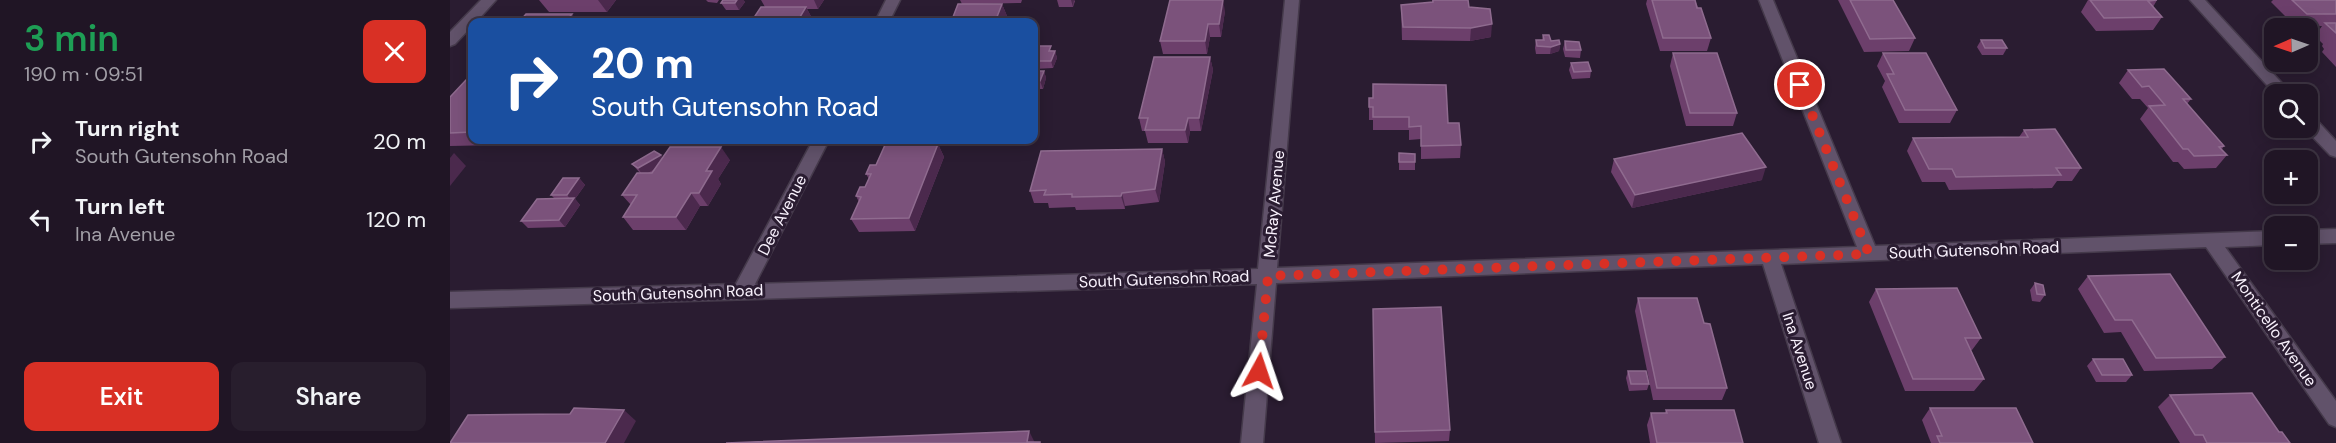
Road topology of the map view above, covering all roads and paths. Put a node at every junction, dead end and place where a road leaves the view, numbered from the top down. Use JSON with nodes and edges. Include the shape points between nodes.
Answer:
{"nodes":[{"id":1,"x":489,"y":0,"type":"edge"},
{"id":2,"x":893,"y":0,"type":"edge"},
{"id":3,"x":1293,"y":0,"type":"edge"},
{"id":4,"x":1766,"y":0,"type":"edge"},
{"id":5,"x":2197,"y":0,"type":"edge"},
{"id":6,"x":472,"y":18,"type":"edge"},
{"id":7,"x":884,"y":18,"type":"edge"},
{"id":8,"x":468,"y":22,"type":"edge"},
{"id":9,"x":450,"y":41,"type":"edge"},
{"id":10,"x":2275,"y":84,"type":"edge"},
{"id":11,"x":2318,"y":132,"type":"edge"},
{"id":12,"x":819,"y":144,"type":"edge"},
{"id":13,"x":2336,"y":151,"type":"edge"},
{"id":14,"x":2336,"y":236,"type":"edge"},
{"id":15,"x":2318,"y":237,"type":"edge"},
{"id":16,"x":2264,"y":238,"type":"edge"},
{"id":17,"x":2211,"y":241,"type":"junction"},
{"id":18,"x":1869,"y":254,"type":"junction"},
{"id":19,"x":1770,"y":258,"type":"junction"},
{"id":20,"x":1268,"y":276,"type":"junction"},
{"id":21,"x":742,"y":291,"type":"junction"},
{"id":22,"x":450,"y":300,"type":"edge"},
{"id":23,"x":2336,"y":418,"type":"edge"},
{"id":24,"x":1252,"y":443,"type":"edge"},
{"id":25,"x":1830,"y":443,"type":"edge"}],
"edges":[{"from":1,"to":6,"type":"street"},
{"from":2,"to":7,"type":"street"},
{"from":3,"to":20,"type":"street","name":"McRay Avenue"},
{"from":4,"to":18,"type":"street"},
{"from":5,"to":10,"type":"street"},
{"from":8,"to":9,"type":"street"},
{"from":11,"to":13,"type":"street"},
{"from":12,"to":21,"type":"street","name":"Dee Avenue"},
{"from":14,"to":15,"type":"street"},
{"from":16,"to":17,"type":"street","name":"South Gutensohn Road"},
{"from":17,"to":18,"type":"street","name":"South Gutensohn Road"},
{"from":17,"to":23,"type":"street","name":"Monticello Avenue"},
{"from":18,"to":19,"type":"street","name":"South Gutensohn Road"},
{"from":19,"to":20,"type":"street","name":"South Gutensohn Road"},
{"from":19,"to":25,"type":"street","name":"Ina Avenue"},
{"from":20,"to":21,"type":"street","name":"South Gutensohn Road"},
{"from":20,"to":24,"type":"street","name":"McRay Avenue"},
{"from":21,"to":22,"type":"street","name":"South Gutensohn Road"}]}
